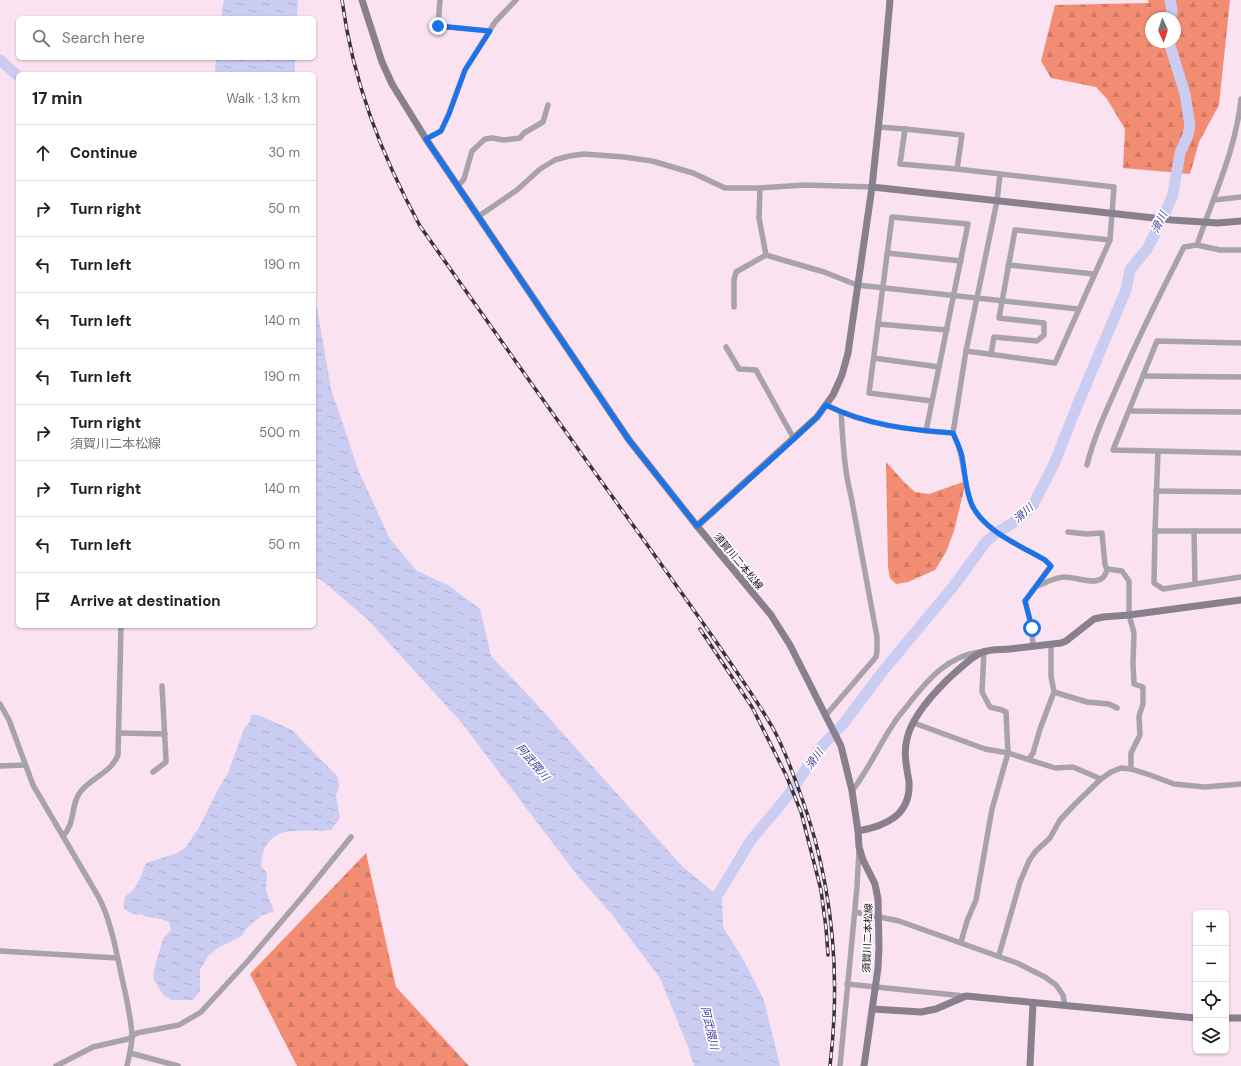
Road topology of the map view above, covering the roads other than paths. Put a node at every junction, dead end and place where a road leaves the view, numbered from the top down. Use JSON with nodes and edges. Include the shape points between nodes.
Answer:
{"nodes":[{"id":1,"x":362,"y":0,"type":"edge"},
{"id":2,"x":440,"y":0,"type":"edge"},
{"id":3,"x":516,"y":0,"type":"edge"},
{"id":4,"x":890,"y":0,"type":"edge"},
{"id":5,"x":490,"y":31,"type":"junction"},
{"id":6,"x":1241,"y":99,"type":"edge"},
{"id":7,"x":548,"y":105,"type":"dead end"},
{"id":8,"x":879,"y":127,"type":"junction"},
{"id":9,"x":905,"y":129,"type":"junction"},
{"id":10,"x":426,"y":139,"type":"junction"},
{"id":11,"x":957,"y":169,"type":"junction"},
{"id":12,"x":1000,"y":174,"type":"junction"},
{"id":13,"x":458,"y":186,"type":"junction"},
{"id":14,"x":872,"y":187,"type":"junction"},
{"id":15,"x":760,"y":188,"type":"junction"},
{"id":16,"x":1241,"y":197,"type":"edge"},
{"id":17,"x":1214,"y":200,"type":"junction"},
{"id":18,"x":997,"y":201,"type":"junction"},
{"id":19,"x":1111,"y":213,"type":"junction"},
{"id":20,"x":479,"y":216,"type":"junction"},
{"id":21,"x":1241,"y":221,"type":"edge"},
{"id":22,"x":1205,"y":222,"type":"junction"},
{"id":23,"x":1110,"y":240,"type":"junction"},
{"id":24,"x":1197,"y":245,"type":"junction"},
{"id":25,"x":1241,"y":250,"type":"edge"},
{"id":26,"x":887,"y":253,"type":"junction"},
{"id":27,"x":766,"y":255,"type":"junction"},
{"id":28,"x":961,"y":260,"type":"junction"},
{"id":29,"x":1008,"y":265,"type":"junction"},
{"id":30,"x":1094,"y":274,"type":"junction"},
{"id":31,"x":857,"y":285,"type":"junction"},
{"id":32,"x":883,"y":287,"type":"junction"},
{"id":33,"x":954,"y":295,"type":"junction"},
{"id":34,"x":978,"y":297,"type":"junction"},
{"id":35,"x":1001,"y":300,"type":"junction"},
{"id":36,"x":734,"y":307,"type":"dead end"},
{"id":37,"x":1078,"y":308,"type":"junction"},
{"id":38,"x":878,"y":324,"type":"junction"},
{"id":39,"x":947,"y":330,"type":"junction"},
{"id":40,"x":1241,"y":343,"type":"edge"},
{"id":41,"x":726,"y":347,"type":"dead end"},
{"id":42,"x":966,"y":351,"type":"junction"},
{"id":43,"x":991,"y":354,"type":"junction"},
{"id":44,"x":874,"y":358,"type":"junction"},
{"id":45,"x":939,"y":367,"type":"junction"},
{"id":46,"x":1143,"y":376,"type":"junction"},
{"id":47,"x":1241,"y":377,"type":"edge"},
{"id":48,"x":932,"y":401,"type":"junction"},
{"id":49,"x":826,"y":405,"type":"junction"},
{"id":50,"x":1129,"y":411,"type":"junction"},
{"id":51,"x":841,"y":412,"type":"junction"},
{"id":52,"x":1241,"y":412,"type":"edge"},
{"id":53,"x":926,"y":431,"type":"junction"},
{"id":54,"x":953,"y":433,"type":"junction"},
{"id":55,"x":794,"y":439,"type":"junction"},
{"id":56,"x":1158,"y":452,"type":"junction"},
{"id":57,"x":1241,"y":453,"type":"edge"},
{"id":58,"x":1087,"y":465,"type":"dead end"},
{"id":59,"x":1156,"y":491,"type":"junction"},
{"id":60,"x":1241,"y":492,"type":"edge"},
{"id":61,"x":697,"y":526,"type":"junction"},
{"id":62,"x":1154,"y":531,"type":"junction"},
{"id":63,"x":1194,"y":531,"type":"junction"},
{"id":64,"x":1241,"y":531,"type":"edge"},
{"id":65,"x":1068,"y":532,"type":"dead end"},
{"id":66,"x":1107,"y":569,"type":"junction"},
{"id":67,"x":1241,"y":577,"type":"edge"},
{"id":68,"x":1195,"y":584,"type":"junction"},
{"id":69,"x":1036,"y":587,"type":"junction"},
{"id":70,"x":1241,"y":600,"type":"edge"},
{"id":71,"x":1129,"y":615,"type":"junction"},
{"id":72,"x":121,"y":628,"type":"edge"},
{"id":73,"x":1051,"y":645,"type":"junction"},
{"id":74,"x":1033,"y":647,"type":"junction"},
{"id":75,"x":982,"y":652,"type":"junction"},
{"id":76,"x":162,"y":686,"type":"dead end"},
{"id":77,"x":1054,"y":692,"type":"junction"},
{"id":78,"x":0,"y":704,"type":"edge"},
{"id":79,"x":1117,"y":708,"type":"dead end"},
{"id":80,"x":826,"y":717,"type":"junction"},
{"id":81,"x":914,"y":723,"type":"junction"},
{"id":82,"x":119,"y":733,"type":"junction"},
{"id":83,"x":165,"y":734,"type":"junction"},
{"id":84,"x":1008,"y":753,"type":"junction"},
{"id":85,"x":1029,"y":760,"type":"junction"},
{"id":86,"x":25,"y":765,"type":"junction"},
{"id":87,"x":0,"y":766,"type":"edge"},
{"id":88,"x":1131,"y":769,"type":"junction"},
{"id":89,"x":153,"y":772,"type":"dead end"},
{"id":90,"x":1101,"y":779,"type":"junction"},
{"id":91,"x":1241,"y":784,"type":"edge"},
{"id":92,"x":852,"y":791,"type":"junction"},
{"id":93,"x":858,"y":831,"type":"junction"},
{"id":94,"x":63,"y":836,"type":"junction"},
{"id":95,"x":351,"y":837,"type":"dead end"},
{"id":96,"x":859,"y":847,"type":"junction"},
{"id":97,"x":855,"y":912,"type":"junction"},
{"id":98,"x":879,"y":917,"type":"junction"},
{"id":99,"x":961,"y":942,"type":"junction"},
{"id":100,"x":0,"y":951,"type":"edge"},
{"id":101,"x":999,"y":955,"type":"junction"},
{"id":102,"x":117,"y":958,"type":"junction"},
{"id":103,"x":847,"y":984,"type":"junction"},
{"id":104,"x":875,"y":986,"type":"junction"},
{"id":105,"x":966,"y":996,"type":"junction"},
{"id":106,"x":1033,"y":1003,"type":"junction"},
{"id":107,"x":1066,"y":1006,"type":"junction"},
{"id":108,"x":873,"y":1009,"type":"junction"},
{"id":109,"x":1193,"y":1018,"type":"edge"},
{"id":110,"x":1229,"y":1018,"type":"edge"},
{"id":111,"x":1241,"y":1018,"type":"edge"},
{"id":112,"x":132,"y":1036,"type":"junction"},
{"id":113,"x":130,"y":1053,"type":"junction"},
{"id":114,"x":56,"y":1066,"type":"edge"},
{"id":115,"x":127,"y":1066,"type":"edge"},
{"id":116,"x":178,"y":1066,"type":"edge"},
{"id":117,"x":840,"y":1066,"type":"edge"},
{"id":118,"x":864,"y":1066,"type":"edge"},
{"id":119,"x":1030,"y":1066,"type":"edge"}],
"edges":[{"from":1,"to":10,"type":"street","name":"須賀川二本松線","via":[[382,62],[392,84]]},
{"from":2,"to":5,"type":"street","via":[[438,26]]},
{"from":3,"to":5,"type":"street"},
{"from":4,"to":8,"type":"street"},
{"from":5,"to":10,"type":"street","via":[[465,70],[441,131]]},
{"from":6,"to":17,"type":"street","via":[[1235,135]]},
{"from":7,"to":13,"type":"street","via":[[543,122],[520,138],[492,138],[485,140],[472,151],[464,179]]},
{"from":8,"to":9,"type":"street"},
{"from":8,"to":14,"type":"street"},
{"from":9,"to":11,"type":"street","via":[[962,135]]},
{"from":9,"to":11,"type":"street","via":[[900,164]]},
{"from":10,"to":13,"type":"street","name":"須賀川二本松線"},
{"from":11,"to":12,"type":"street"},
{"from":12,"to":18,"type":"street"},
{"from":12,"to":19,"type":"street","via":[[1114,187]]},
{"from":13,"to":20,"type":"street","name":"須賀川二本松線"},
{"from":14,"to":15,"type":"street","via":[[805,185]]},
{"from":14,"to":18,"type":"street"},
{"from":14,"to":31,"type":"street"},
{"from":15,"to":20,"type":"street","via":[[725,188],[693,173],[652,161],[584,154],[555,160]]},
{"from":15,"to":27,"type":"street","via":[[759,218]]},
{"from":16,"to":17,"type":"street"},
{"from":17,"to":22,"type":"street"},
{"from":18,"to":19,"type":"street"},
{"from":18,"to":34,"type":"street"},
{"from":19,"to":22,"type":"street"},
{"from":19,"to":23,"type":"street"},
{"from":20,"to":61,"type":"street","name":"須賀川二本松線","via":[[629,440]]},
{"from":21,"to":22,"type":"street"},
{"from":22,"to":24,"type":"street"},
{"from":23,"to":29,"type":"street","via":[[1015,230]]},
{"from":23,"to":30,"type":"street"},
{"from":24,"to":25,"type":"street","via":[[1220,250]]},
{"from":24,"to":58,"type":"street","via":[[1184,248],[1154,304],[1107,408]]},
{"from":26,"to":28,"type":"street"},
{"from":26,"to":28,"type":"street","via":[[892,218],[968,224]]},
{"from":26,"to":32,"type":"street"},
{"from":27,"to":31,"type":"street","via":[[824,272]]},
{"from":27,"to":36,"type":"street","via":[[736,272]]},
{"from":28,"to":33,"type":"street"},
{"from":29,"to":30,"type":"street"},
{"from":29,"to":35,"type":"street"},
{"from":30,"to":37,"type":"street"},
{"from":31,"to":32,"type":"street"},
{"from":31,"to":49,"type":"street","via":[[848,353],[842,375]]},
{"from":32,"to":33,"type":"street"},
{"from":32,"to":38,"type":"street"},
{"from":33,"to":34,"type":"street"},
{"from":33,"to":39,"type":"street"},
{"from":34,"to":35,"type":"street"},
{"from":34,"to":42,"type":"street"},
{"from":35,"to":37,"type":"street"},
{"from":35,"to":43,"type":"street","via":[[999,318],[1044,323],[1044,335],[1036,341],[994,337]]},
{"from":37,"to":43,"type":"street","via":[[1055,362]]},
{"from":38,"to":39,"type":"street"},
{"from":38,"to":44,"type":"street"},
{"from":39,"to":45,"type":"street"},
{"from":40,"to":46,"type":"street","via":[[1157,341]]},
{"from":41,"to":55,"type":"street","via":[[739,369],[756,370]]},
{"from":42,"to":43,"type":"street"},
{"from":42,"to":54,"type":"street"},
{"from":44,"to":45,"type":"street"},
{"from":44,"to":48,"type":"street","via":[[870,393]]},
{"from":45,"to":48,"type":"street"},
{"from":46,"to":47,"type":"street"},
{"from":46,"to":50,"type":"street"},
{"from":48,"to":53,"type":"street"},
{"from":49,"to":51,"type":"street"},
{"from":49,"to":55,"type":"street"},
{"from":50,"to":52,"type":"street"},
{"from":50,"to":56,"type":"street","via":[[1113,450]]},
{"from":51,"to":53,"type":"street","via":[[871,422]]},
{"from":51,"to":80,"type":"street","via":[[844,459],[877,637],[877,651],[876,657]]},
{"from":53,"to":54,"type":"street"},
{"from":54,"to":69,"type":"street","via":[[961,456],[966,488],[980,517],[994,530],[1051,566]]},
{"from":55,"to":61,"type":"street"},
{"from":56,"to":57,"type":"street"},
{"from":56,"to":59,"type":"street"},
{"from":59,"to":60,"type":"street"},
{"from":59,"to":62,"type":"street"},
{"from":61,"to":80,"type":"street","name":"須賀川二本松線","via":[[771,615],[790,645]]},
{"from":62,"to":63,"type":"street"},
{"from":62,"to":68,"type":"street","via":[[1154,583],[1163,589]]},
{"from":63,"to":64,"type":"street"},
{"from":63,"to":68,"type":"street"},
{"from":65,"to":66,"type":"street","via":[[1102,532]]},
{"from":66,"to":69,"type":"street","via":[[1106,576],[1101,580],[1055,578]]},
{"from":66,"to":71,"type":"street","via":[[1122,571],[1130,581]]},
{"from":67,"to":68,"type":"street"},
{"from":69,"to":74,"type":"street","via":[[1025,601],[1032,628]]},
{"from":70,"to":71,"type":"street"},
{"from":71,"to":73,"type":"street","via":[[1094,620],[1066,641]]},
{"from":71,"to":88,"type":"street","via":[[1134,633],[1134,684],[1143,687],[1143,704],[1139,716],[1140,735],[1131,753]]},
{"from":72,"to":82,"type":"street"},
{"from":73,"to":74,"type":"street"},
{"from":73,"to":77,"type":"street"},
{"from":74,"to":75,"type":"street"},
{"from":75,"to":81,"type":"street","via":[[958,669],[934,693]]},
{"from":75,"to":84,"type":"street","via":[[982,692],[990,707],[1006,712]]},
{"from":75,"to":92,"type":"street","via":[[965,654],[936,672],[894,722]]},
{"from":76,"to":83,"type":"street"},
{"from":77,"to":79,"type":"street"},
{"from":77,"to":85,"type":"street"},
{"from":78,"to":86,"type":"street","via":[[9,720]]},
{"from":80,"to":92,"type":"street","name":"須賀川二本松線","via":[[841,746]]},
{"from":81,"to":84,"type":"street","via":[[985,749]]},
{"from":81,"to":93,"type":"street","via":[[907,737],[906,763],[909,783],[903,808],[884,824]]},
{"from":82,"to":83,"type":"street"},
{"from":82,"to":94,"type":"street","via":[[117,760],[111,768],[80,791],[70,828]]},
{"from":83,"to":89,"type":"street","via":[[166,762]]},
{"from":84,"to":85,"type":"street"},
{"from":84,"to":99,"type":"street","via":[[992,809],[976,900]]},
{"from":85,"to":90,"type":"street","via":[[1055,768],[1073,767]]},
{"from":86,"to":87,"type":"street"},
{"from":86,"to":94,"type":"street","via":[[32,785]]},
{"from":88,"to":90,"type":"street","via":[[1121,768]]},
{"from":88,"to":91,"type":"street","via":[[1174,784],[1205,787]]},
{"from":90,"to":101,"type":"street","via":[[1060,820],[1050,838],[1029,861],[1020,882]]},
{"from":92,"to":93,"type":"street","name":"須賀川二本松線"},
{"from":93,"to":96,"type":"street","name":"須賀川二本松線"},
{"from":94,"to":102,"type":"street","via":[[102,903]]},
{"from":95,"to":112,"type":"street","via":[[257,950],[201,1012],[179,1025],[136,1033]]},
{"from":96,"to":97,"type":"street"},
{"from":96,"to":98,"type":"street","name":"須賀川二本松線","via":[[877,889]]},
{"from":97,"to":98,"type":"street"},
{"from":97,"to":103,"type":"street"},
{"from":98,"to":99,"type":"street","via":[[900,921]]},
{"from":98,"to":104,"type":"street","name":"須賀川二本松線"},
{"from":99,"to":101,"type":"street"},
{"from":100,"to":102,"type":"street"},
{"from":101,"to":107,"type":"street","via":[[1056,985],[1063,995]]},
{"from":102,"to":112,"type":"street"},
{"from":103,"to":104,"type":"street"},
{"from":103,"to":117,"type":"street"},
{"from":104,"to":105,"type":"street"},
{"from":104,"to":108,"type":"street","name":"須賀川二本松線"},
{"from":105,"to":106,"type":"street"},
{"from":105,"to":108,"type":"street","via":[[936,1009],[921,1012]]},
{"from":106,"to":107,"type":"street"},
{"from":106,"to":119,"type":"street"},
{"from":107,"to":109,"type":"street"},
{"from":108,"to":118,"type":"street","name":"須賀川二本松線"},
{"from":110,"to":111,"type":"street"},
{"from":112,"to":113,"type":"street"},
{"from":112,"to":114,"type":"street","via":[[89,1049]]},
{"from":113,"to":115,"type":"street"},
{"from":113,"to":116,"type":"street"}]}
